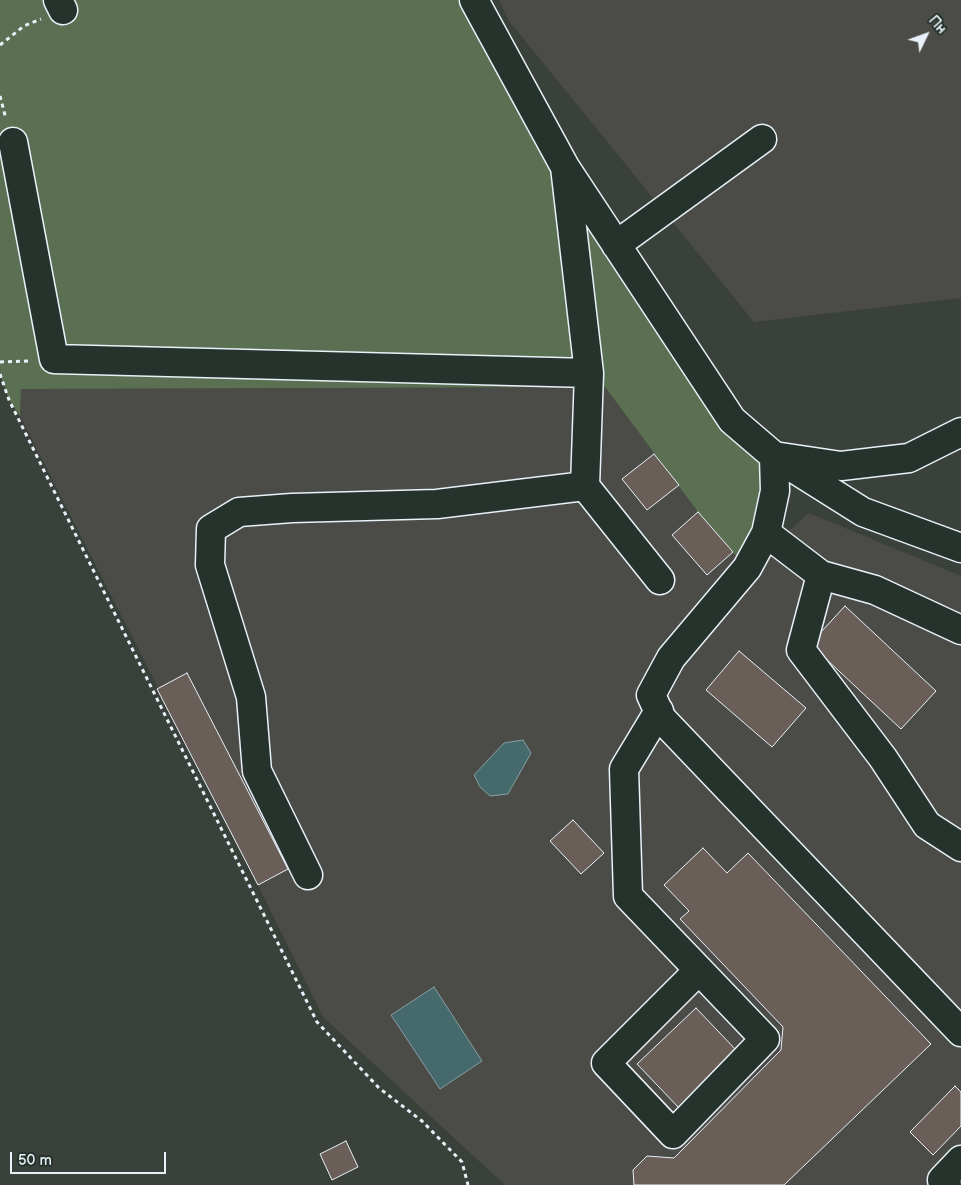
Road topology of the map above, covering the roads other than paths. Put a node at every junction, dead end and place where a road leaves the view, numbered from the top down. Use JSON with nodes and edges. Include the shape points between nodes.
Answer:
{"nodes":[{"id":1,"x":474,"y":0,"type":"edge"},
{"id":2,"x":762,"y":140,"type":"dead end"},
{"id":3,"x":13,"y":142,"type":"dead end"},
{"id":4,"x":565,"y":167,"type":"junction"},
{"id":5,"x":616,"y":246,"type":"junction"},
{"id":6,"x":589,"y":373,"type":"junction"},
{"id":7,"x":961,"y":432,"type":"edge"},
{"id":8,"x":774,"y":456,"type":"junction"},
{"id":9,"x":585,"y":486,"type":"junction"},
{"id":10,"x":766,"y":533,"type":"junction"},
{"id":11,"x":961,"y":548,"type":"edge"},
{"id":12,"x":821,"y":575,"type":"junction"},
{"id":13,"x":660,"y":580,"type":"dead end"},
{"id":14,"x":961,"y":630,"type":"edge"},
{"id":15,"x":659,"y":711,"type":"junction"},
{"id":16,"x":961,"y":846,"type":"edge"},
{"id":17,"x":308,"y":875,"type":"dead end"},
{"id":18,"x":699,"y":970,"type":"junction"},
{"id":19,"x":961,"y":1032,"type":"edge"},
{"id":20,"x":961,"y":1160,"type":"edge"},
{"id":21,"x":946,"y":1185,"type":"edge"}],
"edges":[{"from":1,"to":4,"type":"street"},
{"from":2,"to":5,"type":"street"},
{"from":3,"to":6,"type":"street","via":[[54,359]]},
{"from":4,"to":5,"type":"street"},
{"from":4,"to":6,"type":"street"},
{"from":5,"to":8,"type":"street","via":[[732,420]]},
{"from":6,"to":9,"type":"street"},
{"from":7,"to":8,"type":"street","via":[[909,458],[841,466]]},
{"from":8,"to":10,"type":"street","via":[[775,491]]},
{"from":8,"to":11,"type":"street","via":[[863,512]]},
{"from":9,"to":13,"type":"street"},
{"from":9,"to":17,"type":"street","via":[[437,504],[239,512],[212,529],[210,565],[251,697],[256,771]]},
{"from":10,"to":12,"type":"street"},
{"from":10,"to":15,"type":"street","via":[[747,568],[671,658],[651,696]]},
{"from":12,"to":14,"type":"street","via":[[875,590]]},
{"from":12,"to":16,"type":"street","via":[[802,650],[883,758],[927,825]]},
{"from":15,"to":18,"type":"street","via":[[624,769],[628,896]]},
{"from":15,"to":19,"type":"street","via":[[662,719]]},
{"from":18,"to":18,"type":"street","via":[[765,1039],[673,1134],[606,1063]]},
{"from":20,"to":21,"type":"street","via":[[942,1180]]}]}
